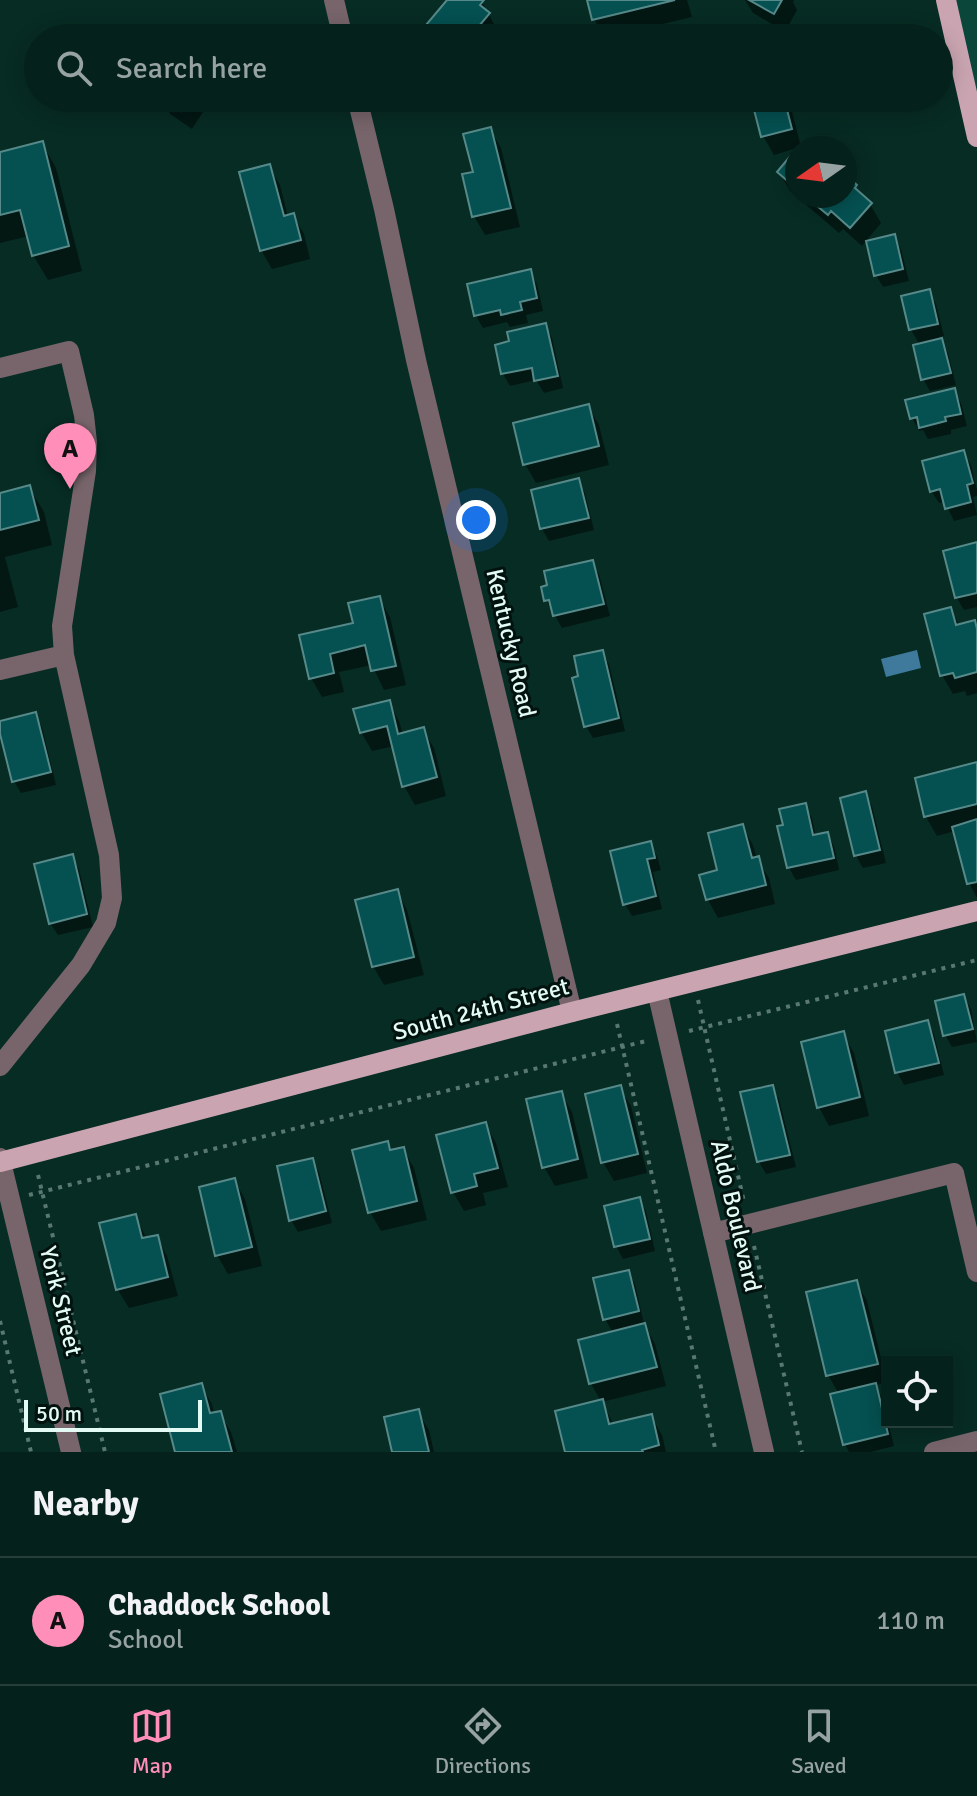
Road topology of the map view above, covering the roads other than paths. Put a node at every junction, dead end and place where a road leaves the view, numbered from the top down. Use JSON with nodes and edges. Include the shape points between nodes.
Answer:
{"nodes":[{"id":1,"x":334,"y":0,"type":"edge"},
{"id":2,"x":946,"y":0,"type":"edge"},
{"id":3,"x":340,"y":24,"type":"edge"},
{"id":4,"x":951,"y":24,"type":"edge"},
{"id":5,"x":953,"y":31,"type":"edge"},
{"id":6,"x":360,"y":112,"type":"edge"},
{"id":7,"x":977,"y":137,"type":"edge"},
{"id":8,"x":0,"y":368,"type":"edge"},
{"id":9,"x":64,"y":655,"type":"junction"},
{"id":10,"x":0,"y":670,"type":"edge"},
{"id":11,"x":977,"y":911,"type":"edge"},
{"id":12,"x":657,"y":991,"type":"junction"},
{"id":13,"x":572,"y":1012,"type":"junction"},
{"id":14,"x":0,"y":1066,"type":"edge"},
{"id":15,"x":0,"y":1161,"type":"edge"},
{"id":16,"x":713,"y":1233,"type":"junction"},
{"id":17,"x":977,"y":1272,"type":"edge"},
{"id":18,"x":977,"y":1441,"type":"edge"},
{"id":19,"x":71,"y":1452,"type":"edge"},
{"id":20,"x":764,"y":1452,"type":"edge"},
{"id":21,"x":934,"y":1452,"type":"edge"}],
"edges":[{"from":1,"to":3,"type":"street"},
{"from":2,"to":4,"type":"main road"},
{"from":5,"to":7,"type":"main road"},
{"from":6,"to":13,"type":"street","name":"Kentucky Road"},
{"from":8,"to":9,"type":"street","via":[[69,351],[78,390],[86,471],[62,626]]},
{"from":9,"to":10,"type":"street"},
{"from":9,"to":14,"type":"street","via":[[109,855],[112,898],[106,923],[81,965]]},
{"from":11,"to":12,"type":"main road","name":"South 24th Street"},
{"from":12,"to":13,"type":"main road","name":"South 24th Street"},
{"from":12,"to":16,"type":"street","name":"Aldo Boulevard"},
{"from":13,"to":15,"type":"main road","name":"South 24th Street"},
{"from":15,"to":19,"type":"street","name":"York Street"},
{"from":16,"to":17,"type":"street","via":[[954,1173]]},
{"from":16,"to":20,"type":"street","name":"Aldo Boulevard"},
{"from":18,"to":21,"type":"street"}]}
